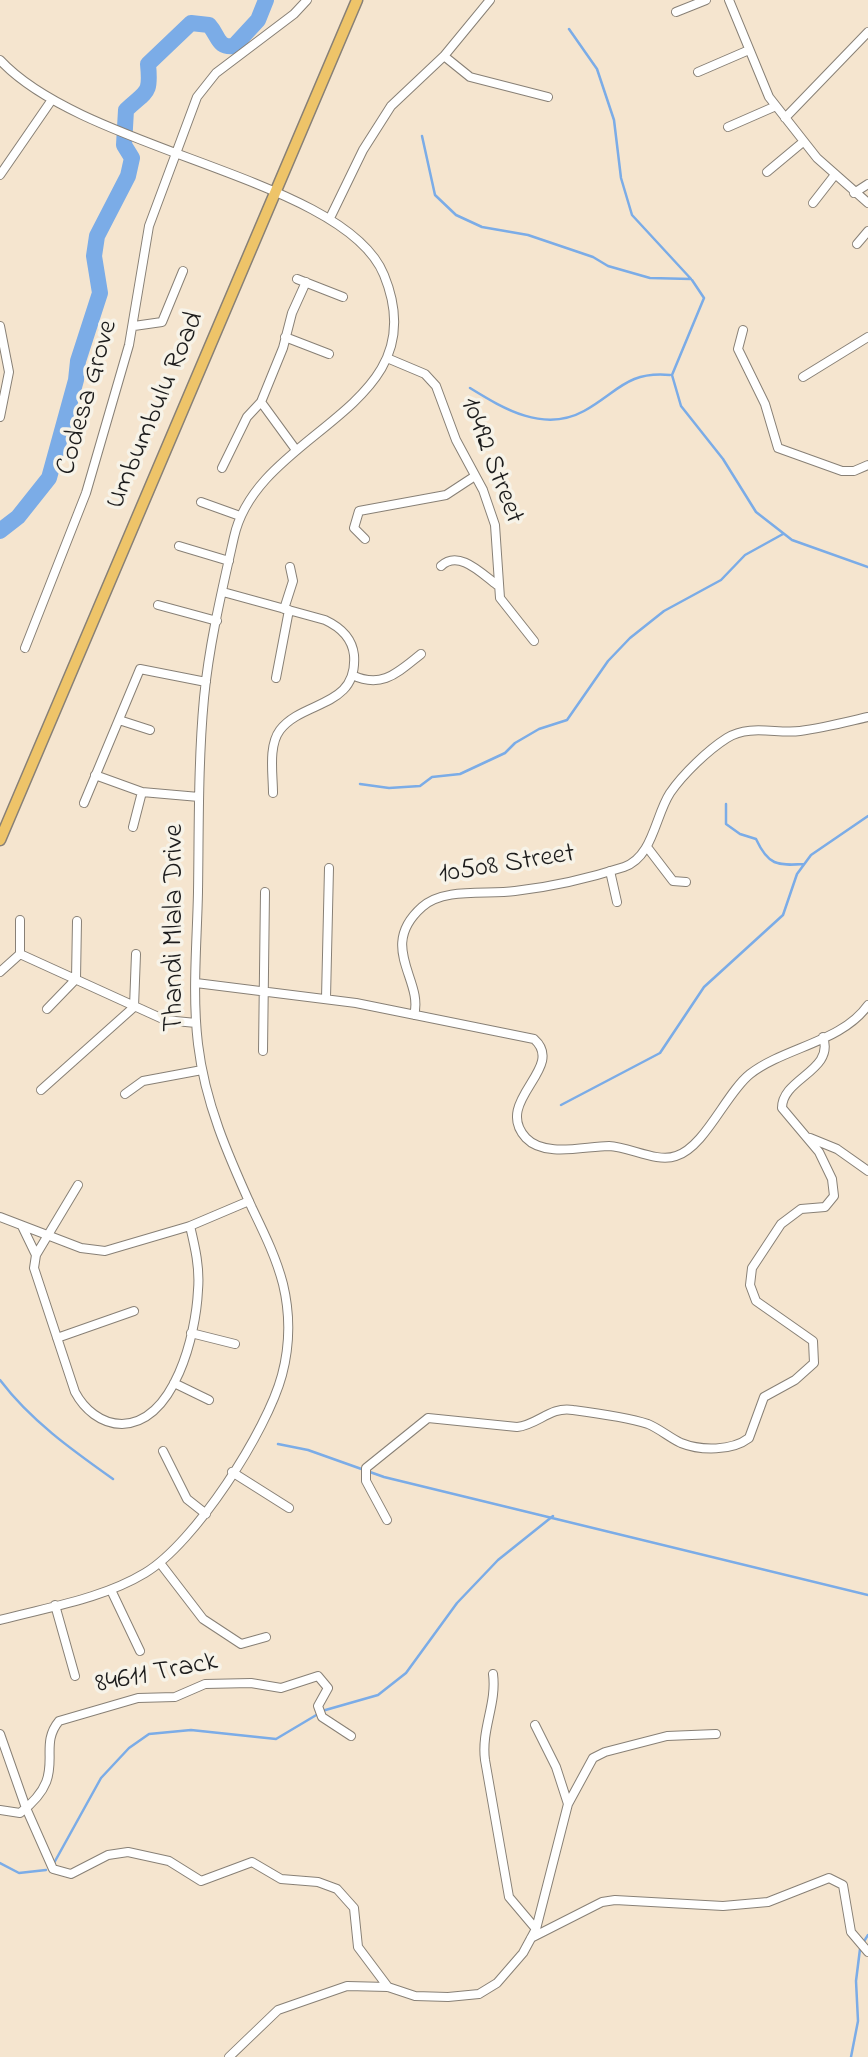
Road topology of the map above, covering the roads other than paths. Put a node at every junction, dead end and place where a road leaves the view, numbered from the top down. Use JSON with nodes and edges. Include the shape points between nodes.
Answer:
{"nodes":[{"id":1,"x":307,"y":0,"type":"edge"},
{"id":2,"x":357,"y":0,"type":"edge"},
{"id":3,"x":491,"y":0,"type":"edge"},
{"id":4,"x":706,"y":0,"type":"edge"},
{"id":5,"x":729,"y":0,"type":"edge"},
{"id":6,"x":676,"y":12,"type":"dead end"},
{"id":7,"x":868,"y":32,"type":"edge"},
{"id":8,"x":749,"y":50,"type":"junction"},
{"id":9,"x":444,"y":56,"type":"junction"},
{"id":10,"x":0,"y":60,"type":"edge"},
{"id":11,"x":698,"y":72,"type":"dead end"},
{"id":12,"x":548,"y":97,"type":"dead end"},
{"id":13,"x":51,"y":102,"type":"junction"},
{"id":14,"x":776,"y":106,"type":"junction"},
{"id":15,"x":785,"y":118,"type":"junction"},
{"id":16,"x":728,"y":127,"type":"dead end"},
{"id":17,"x":803,"y":142,"type":"junction"},
{"id":18,"x":176,"y":154,"type":"junction"},
{"id":19,"x":767,"y":172,"type":"dead end"},
{"id":20,"x":0,"y":175,"type":"edge"},
{"id":21,"x":834,"y":176,"type":"junction"},
{"id":22,"x":868,"y":184,"type":"edge"},
{"id":23,"x":274,"y":192,"type":"junction"},
{"id":24,"x":854,"y":193,"type":"junction"},
{"id":25,"x":813,"y":202,"type":"dead end"},
{"id":26,"x":868,"y":203,"type":"edge"},
{"id":27,"x":330,"y":218,"type":"junction"},
{"id":28,"x":868,"y":231,"type":"edge"},
{"id":29,"x":857,"y":244,"type":"dead end"},
{"id":30,"x":183,"y":271,"type":"dead end"},
{"id":31,"x":343,"y":297,"type":"dead end"},
{"id":32,"x":0,"y":326,"type":"edge"},
{"id":33,"x":134,"y":326,"type":"junction"},
{"id":34,"x":743,"y":330,"type":"dead end"},
{"id":35,"x":285,"y":337,"type":"junction"},
{"id":36,"x":868,"y":337,"type":"edge"},
{"id":37,"x":329,"y":354,"type":"dead end"},
{"id":38,"x":387,"y":358,"type":"junction"},
{"id":39,"x":803,"y":377,"type":"dead end"},
{"id":40,"x":261,"y":402,"type":"junction"},
{"id":41,"x":0,"y":417,"type":"edge"},
{"id":42,"x":296,"y":450,"type":"junction"},
{"id":43,"x":868,"y":465,"type":"edge"},
{"id":44,"x":222,"y":468,"type":"dead end"},
{"id":45,"x":475,"y":475,"type":"junction"},
{"id":46,"x":201,"y":502,"type":"dead end"},
{"id":47,"x":240,"y":516,"type":"junction"},
{"id":48,"x":365,"y":539,"type":"dead end"},
{"id":49,"x":179,"y":546,"type":"dead end"},
{"id":50,"x":229,"y":561,"type":"junction"},
{"id":51,"x":290,"y":566,"type":"dead end"},
{"id":52,"x":441,"y":566,"type":"dead end"},
{"id":53,"x":497,"y":585,"type":"junction"},
{"id":54,"x":223,"y":592,"type":"junction"},
{"id":55,"x":158,"y":605,"type":"dead end"},
{"id":56,"x":287,"y":610,"type":"junction"},
{"id":57,"x":217,"y":621,"type":"junction"},
{"id":58,"x":534,"y":641,"type":"dead end"},
{"id":59,"x":25,"y":648,"type":"dead end"},
{"id":60,"x":421,"y":654,"type":"dead end"},
{"id":61,"x":352,"y":675,"type":"junction"},
{"id":62,"x":276,"y":678,"type":"dead end"},
{"id":63,"x":206,"y":682,"type":"junction"},
{"id":64,"x":868,"y":717,"type":"edge"},
{"id":65,"x":119,"y":720,"type":"junction"},
{"id":66,"x":150,"y":730,"type":"dead end"},
{"id":67,"x":95,"y":775,"type":"junction"},
{"id":68,"x":142,"y":792,"type":"junction"},
{"id":69,"x":273,"y":793,"type":"dead end"},
{"id":70,"x":200,"y":797,"type":"junction"},
{"id":71,"x":84,"y":803,"type":"dead end"},
{"id":72,"x":133,"y":827,"type":"dead end"},
{"id":73,"x":0,"y":840,"type":"edge"},
{"id":74,"x":646,"y":847,"type":"junction"},
{"id":75,"x":329,"y":868,"type":"dead end"},
{"id":76,"x":610,"y":871,"type":"junction"},
{"id":77,"x":686,"y":882,"type":"dead end"},
{"id":78,"x":265,"y":892,"type":"dead end"},
{"id":79,"x":617,"y":902,"type":"dead end"},
{"id":80,"x":20,"y":919,"type":"dead end"},
{"id":81,"x":77,"y":921,"type":"dead end"},
{"id":82,"x":20,"y":954,"type":"junction"},
{"id":83,"x":136,"y":954,"type":"dead end"},
{"id":84,"x":0,"y":972,"type":"edge"},
{"id":85,"x":76,"y":979,"type":"junction"},
{"id":86,"x":196,"y":982,"type":"junction"},
{"id":87,"x":262,"y":990,"type":"junction"},
{"id":88,"x":326,"y":998,"type":"junction"},
{"id":89,"x":868,"y":1005,"type":"edge"},
{"id":90,"x":134,"y":1007,"type":"junction"},
{"id":91,"x":47,"y":1009,"type":"dead end"},
{"id":92,"x":414,"y":1015,"type":"junction"},
{"id":93,"x":196,"y":1023,"type":"junction"},
{"id":94,"x":823,"y":1037,"type":"junction"},
{"id":95,"x":263,"y":1051,"type":"dead end"},
{"id":96,"x":202,"y":1070,"type":"junction"},
{"id":97,"x":41,"y":1090,"type":"dead end"},
{"id":98,"x":125,"y":1094,"type":"dead end"},
{"id":99,"x":809,"y":1138,"type":"junction"},
{"id":100,"x":868,"y":1171,"type":"edge"},
{"id":101,"x":78,"y":1185,"type":"dead end"},
{"id":102,"x":249,"y":1200,"type":"junction"},
{"id":103,"x":0,"y":1217,"type":"edge"},
{"id":104,"x":22,"y":1226,"type":"junction"},
{"id":105,"x":190,"y":1226,"type":"junction"},
{"id":106,"x":50,"y":1234,"type":"junction"},
{"id":107,"x":36,"y":1255,"type":"junction"},
{"id":108,"x":134,"y":1311,"type":"dead end"},
{"id":109,"x":191,"y":1333,"type":"junction"},
{"id":110,"x":57,"y":1338,"type":"junction"},
{"id":111,"x":235,"y":1344,"type":"dead end"},
{"id":112,"x":174,"y":1383,"type":"junction"},
{"id":113,"x":209,"y":1400,"type":"dead end"},
{"id":114,"x":163,"y":1451,"type":"dead end"},
{"id":115,"x":232,"y":1472,"type":"junction"},
{"id":116,"x":289,"y":1508,"type":"dead end"},
{"id":117,"x":206,"y":1514,"type":"junction"},
{"id":118,"x":387,"y":1520,"type":"dead end"},
{"id":119,"x":160,"y":1563,"type":"junction"},
{"id":120,"x":111,"y":1590,"type":"junction"},
{"id":121,"x":55,"y":1605,"type":"junction"},
{"id":122,"x":0,"y":1620,"type":"edge"},
{"id":123,"x":267,"y":1637,"type":"dead end"},
{"id":124,"x":140,"y":1651,"type":"dead end"},
{"id":125,"x":493,"y":1674,"type":"dead end"},
{"id":126,"x":75,"y":1676,"type":"dead end"},
{"id":127,"x":535,"y":1725,"type":"dead end"},
{"id":128,"x":716,"y":1734,"type":"dead end"},
{"id":129,"x":351,"y":1736,"type":"dead end"},
{"id":130,"x":1,"y":1740,"type":"edge"},
{"id":131,"x":568,"y":1804,"type":"junction"},
{"id":132,"x":26,"y":1808,"type":"junction"},
{"id":133,"x":0,"y":1810,"type":"edge"},
{"id":134,"x":536,"y":1929,"type":"junction"},
{"id":135,"x":531,"y":1938,"type":"junction"},
{"id":136,"x":868,"y":1952,"type":"edge"},
{"id":137,"x":388,"y":1987,"type":"junction"},
{"id":138,"x":229,"y":2057,"type":"edge"}],
"edges":[{"from":1,"to":18,"type":"street","name":"Codesa Grove","via":[[209,80],[197,97]]},
{"from":2,"to":23,"type":"main road","name":"Umbumbulu Road"},
{"from":3,"to":9,"type":"street"},
{"from":4,"to":6,"type":"street"},
{"from":5,"to":8,"type":"street"},
{"from":7,"to":15,"type":"street"},
{"from":8,"to":11,"type":"street"},
{"from":8,"to":14,"type":"street"},
{"from":9,"to":12,"type":"street","via":[[470,77]]},
{"from":9,"to":27,"type":"street","via":[[391,106],[376,127]]},
{"from":10,"to":13,"type":"street","name":"Thandi Mlala Drive"},
{"from":13,"to":18,"type":"street","name":"Thandi Mlala Drive"},
{"from":13,"to":20,"type":"street"},
{"from":14,"to":15,"type":"street"},
{"from":14,"to":16,"type":"street"},
{"from":15,"to":17,"type":"street"},
{"from":17,"to":19,"type":"street"},
{"from":17,"to":21,"type":"street"},
{"from":18,"to":23,"type":"street","name":"Thandi Mlala Drive"},
{"from":18,"to":33,"type":"street","name":"Codesa Grove","via":[[149,226]]},
{"from":21,"to":24,"type":"street"},
{"from":21,"to":25,"type":"street"},
{"from":22,"to":24,"type":"street"},
{"from":23,"to":27,"type":"street","name":"Thandi Mlala Drive"},
{"from":23,"to":73,"type":"main road","name":"Umbumbulu Road"},
{"from":24,"to":26,"type":"street"},
{"from":27,"to":38,"type":"street","name":"Thandi Mlala Drive","via":[[364,243],[384,273],[393,314]]},
{"from":28,"to":29,"type":"street"},
{"from":30,"to":33,"type":"street","via":[[162,322]]},
{"from":31,"to":35,"type":"street","via":[[301,281]]},
{"from":32,"to":41,"type":"street","via":[[9,372]]},
{"from":33,"to":59,"type":"street","name":"Codesa Grove","via":[[72,536]]},
{"from":34,"to":43,"type":"street","via":[[738,349],[765,404],[778,448],[842,471]]},
{"from":35,"to":37,"type":"street"},
{"from":35,"to":40,"type":"street"},
{"from":36,"to":39,"type":"street"},
{"from":38,"to":42,"type":"street","name":"Thandi Mlala Drive","via":[[363,396]]},
{"from":38,"to":45,"type":"street","name":"10492 Street","via":[[431,379]]},
{"from":40,"to":42,"type":"street"},
{"from":40,"to":44,"type":"street","via":[[247,417]]},
{"from":42,"to":47,"type":"street","name":"Thandi Mlala Drive","via":[[261,481]]},
{"from":45,"to":48,"type":"street","via":[[446,495],[359,511],[354,528]]},
{"from":45,"to":53,"type":"street","name":"10492 Street","via":[[497,536]]},
{"from":46,"to":47,"type":"street"},
{"from":47,"to":50,"type":"street","name":"Thandi Mlala Drive"},
{"from":49,"to":50,"type":"street"},
{"from":50,"to":54,"type":"street","name":"Thandi Mlala Drive"},
{"from":51,"to":56,"type":"street","via":[[293,581]]},
{"from":52,"to":53,"type":"street","via":[[459,559]]},
{"from":53,"to":58,"type":"street","name":"10492 Street","via":[[505,605]]},
{"from":54,"to":56,"type":"street"},
{"from":54,"to":57,"type":"street","name":"Thandi Mlala Drive"},
{"from":55,"to":57,"type":"street"},
{"from":56,"to":61,"type":"street","via":[[324,620],[344,632],[354,652]]},
{"from":56,"to":62,"type":"street"},
{"from":57,"to":63,"type":"street","name":"Thandi Mlala Drive"},
{"from":60,"to":61,"type":"street","via":[[383,681]]},
{"from":61,"to":69,"type":"street","via":[[332,699],[279,730],[273,754]]},
{"from":63,"to":65,"type":"street","via":[[142,667]]},
{"from":63,"to":70,"type":"street","name":"Thandi Mlala Drive"},
{"from":64,"to":74,"type":"street","name":"10508 Street","via":[[799,731],[748,731],[728,738],[674,789]]},
{"from":65,"to":66,"type":"street"},
{"from":65,"to":67,"type":"street"},
{"from":67,"to":68,"type":"street"},
{"from":67,"to":71,"type":"street"},
{"from":68,"to":70,"type":"street"},
{"from":68,"to":72,"type":"street"},
{"from":70,"to":86,"type":"street","name":"Thandi Mlala Drive"},
{"from":74,"to":76,"type":"street","name":"10508 Street","via":[[632,863]]},
{"from":74,"to":77,"type":"street","via":[[673,881]]},
{"from":75,"to":88,"type":"street"},
{"from":76,"to":79,"type":"street"},
{"from":76,"to":92,"type":"street","name":"10508 Street","via":[[514,891],[441,897],[422,906],[408,926],[403,947],[403,966],[416,1002]]},
{"from":78,"to":87,"type":"street"},
{"from":80,"to":82,"type":"street"},
{"from":81,"to":85,"type":"street"},
{"from":82,"to":84,"type":"street"},
{"from":82,"to":85,"type":"street"},
{"from":83,"to":90,"type":"street"},
{"from":85,"to":90,"type":"street"},
{"from":85,"to":91,"type":"street"},
{"from":86,"to":87,"type":"street"},
{"from":86,"to":93,"type":"street","name":"Thandi Mlala Drive"},
{"from":87,"to":88,"type":"street"},
{"from":87,"to":95,"type":"street"},
{"from":88,"to":92,"type":"street"},
{"from":89,"to":94,"type":"street","via":[[849,1023]]},
{"from":90,"to":93,"type":"street","via":[[164,1020]]},
{"from":90,"to":97,"type":"street"},
{"from":92,"to":94,"type":"street","via":[[538,1042],[543,1058],[518,1104],[517,1119],[530,1141],[552,1149],[610,1146],[676,1157],[720,1114],[734,1088],[766,1063]]},
{"from":93,"to":96,"type":"street","name":"Thandi Mlala Drive"},
{"from":94,"to":99,"type":"street","via":[[823,1057],[782,1103],[783,1113]]},
{"from":96,"to":98,"type":"street","via":[[143,1081]]},
{"from":96,"to":102,"type":"street","name":"Thandi Mlala Drive","via":[[214,1117]]},
{"from":99,"to":100,"type":"street","via":[[837,1149]]},
{"from":99,"to":118,"type":"street","via":[[828,1169],[832,1201],[788,1216],[758,1257],[750,1285],[756,1301],[813,1341],[814,1363],[764,1396],[747,1440],[700,1448],[647,1424],[571,1409],[555,1410],[517,1426],[428,1418],[366,1468],[366,1481]]},
{"from":101,"to":106,"type":"street"},
{"from":102,"to":105,"type":"street"},
{"from":102,"to":115,"type":"street","name":"Thandi Mlala Drive","via":[[282,1282],[287,1345],[274,1400]]},
{"from":103,"to":104,"type":"street"},
{"from":104,"to":106,"type":"street"},
{"from":104,"to":107,"type":"street"},
{"from":105,"to":106,"type":"street","via":[[105,1251],[80,1248]]},
{"from":105,"to":109,"type":"street","via":[[199,1279]]},
{"from":106,"to":107,"type":"street"},
{"from":107,"to":110,"type":"street","via":[[35,1275]]},
{"from":108,"to":110,"type":"street"},
{"from":109,"to":111,"type":"street"},
{"from":109,"to":112,"type":"street"},
{"from":110,"to":112,"type":"street","via":[[80,1400],[106,1421],[122,1424],[150,1415],[164,1403]]},
{"from":112,"to":113,"type":"street"},
{"from":114,"to":117,"type":"street","via":[[187,1499]]},
{"from":115,"to":116,"type":"street"},
{"from":115,"to":117,"type":"street","name":"Thandi Mlala Drive"},
{"from":117,"to":119,"type":"street","name":"Thandi Mlala Drive"},
{"from":119,"to":120,"type":"street","name":"Thandi Mlala Drive"},
{"from":119,"to":123,"type":"street","via":[[211,1626],[241,1644]]},
{"from":120,"to":121,"type":"street","name":"Thandi Mlala Drive"},
{"from":120,"to":124,"type":"street"},
{"from":121,"to":122,"type":"street","name":"Thandi Mlala Drive"},
{"from":121,"to":126,"type":"street"},
{"from":125,"to":134,"type":"street","via":[[494,1697],[483,1742],[485,1760],[509,1897]]},
{"from":127,"to":131,"type":"street"},
{"from":128,"to":131,"type":"street","via":[[667,1736],[600,1754],[588,1765]]},
{"from":129,"to":132,"type":"street","name":"84611 Track","via":[[322,1717],[318,1706],[328,1688],[318,1676],[281,1688],[215,1683],[175,1697],[138,1698],[59,1721],[52,1738],[50,1778],[38,1799]]},
{"from":130,"to":132,"type":"street"},
{"from":131,"to":134,"type":"street"},
{"from":132,"to":133,"type":"street","via":[[16,1815]]},
{"from":132,"to":137,"type":"street","via":[[48,1863],[57,1872],[75,1873],[108,1855],[128,1852],[169,1861],[201,1881],[252,1862],[281,1879],[318,1882],[337,1889],[354,1908],[358,1947]]},
{"from":134,"to":135,"type":"street"},
{"from":135,"to":136,"type":"street","via":[[602,1902],[723,1906],[768,1902],[829,1878],[843,1885],[851,1932]]},
{"from":135,"to":137,"type":"street","via":[[514,1966],[479,1994],[415,1996]]},
{"from":137,"to":138,"type":"street","via":[[347,1986],[278,2010]]}]}
